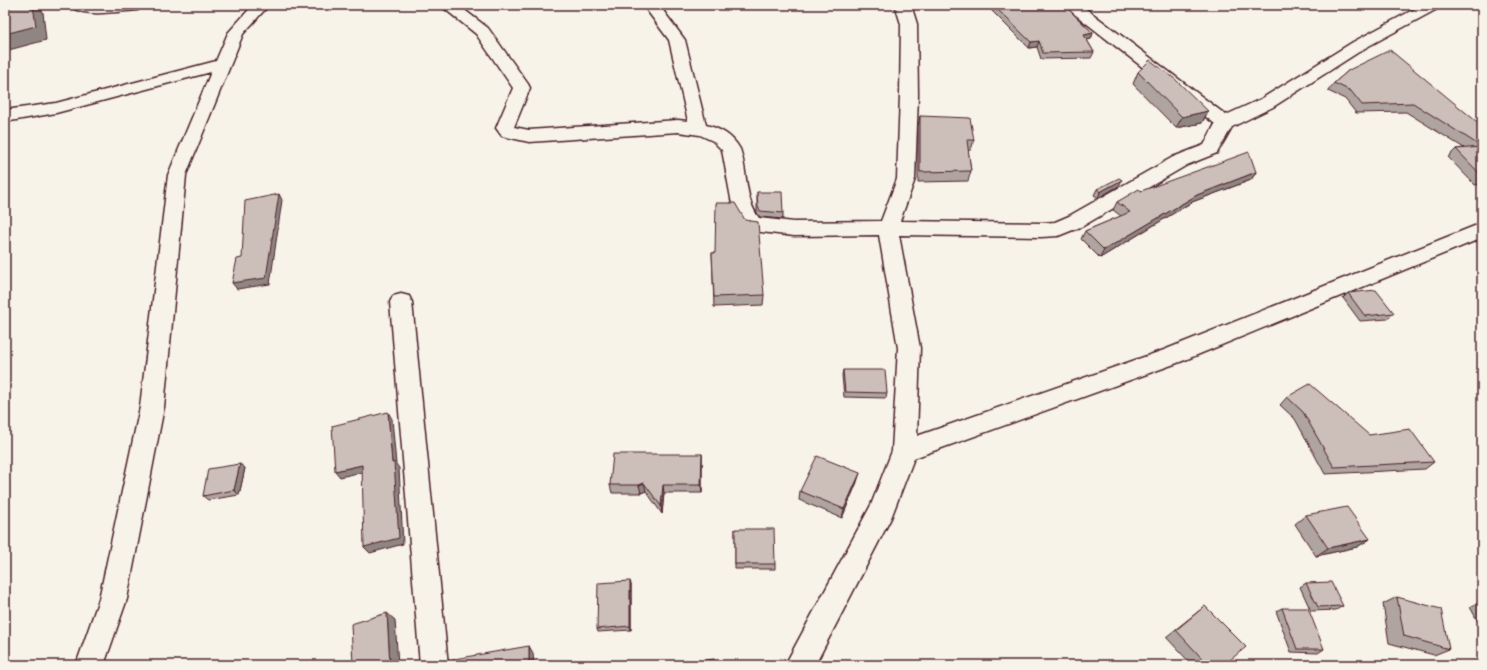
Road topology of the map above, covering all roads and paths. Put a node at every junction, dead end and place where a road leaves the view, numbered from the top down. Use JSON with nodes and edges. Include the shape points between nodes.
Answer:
{"nodes":[{"id":1,"x":78,"y":5,"type":"edge"},
{"id":2,"x":137,"y":5,"type":"edge"},
{"id":3,"x":261,"y":5,"type":"edge"},
{"id":4,"x":448,"y":5,"type":"edge"},
{"id":5,"x":651,"y":5,"type":"edge"},
{"id":6,"x":903,"y":5,"type":"edge"},
{"id":7,"x":1071,"y":5,"type":"edge"},
{"id":8,"x":1434,"y":5,"type":"edge"},
{"id":9,"x":223,"y":64,"type":"junction"},
{"id":10,"x":5,"y":116,"type":"edge"},
{"id":11,"x":1225,"y":123,"type":"junction"},
{"id":12,"x":698,"y":126,"type":"junction"},
{"id":13,"x":888,"y":228,"type":"junction"},
{"id":14,"x":1482,"y":230,"type":"edge"},
{"id":15,"x":402,"y":302,"type":"dead end"},
{"id":16,"x":904,"y":451,"type":"junction"},
{"id":17,"x":90,"y":665,"type":"edge"},
{"id":18,"x":434,"y":665,"type":"edge"},
{"id":19,"x":799,"y":665,"type":"edge"}],
"edges":[{"from":1,"to":2,"type":"street","via":[[90,9]]},
{"from":3,"to":9,"type":"street","via":[[236,34]]},
{"from":4,"to":12,"type":"street","via":[[482,31],[522,88],[505,128],[508,132],[529,136]]},
{"from":5,"to":12,"type":"street","via":[[677,40]]},
{"from":6,"to":13,"type":"street","via":[[909,24],[906,180]]},
{"from":7,"to":11,"type":"street"},
{"from":8,"to":11,"type":"street","via":[[1359,45],[1267,103]]},
{"from":9,"to":10,"type":"street","via":[[56,108]]},
{"from":9,"to":17,"type":"street","via":[[177,176],[152,407],[113,599]]},
{"from":11,"to":13,"type":"street","via":[[1211,149],[1180,161],[1058,229]]},
{"from":12,"to":13,"type":"street","via":[[714,132],[731,148],[740,203],[753,226],[794,229]]},
{"from":13,"to":16,"type":"street","via":[[910,348]]},
{"from":14,"to":16,"type":"street","via":[[1172,356]]},
{"from":15,"to":18,"type":"street"},
{"from":16,"to":19,"type":"street","via":[[882,510]]}]}
